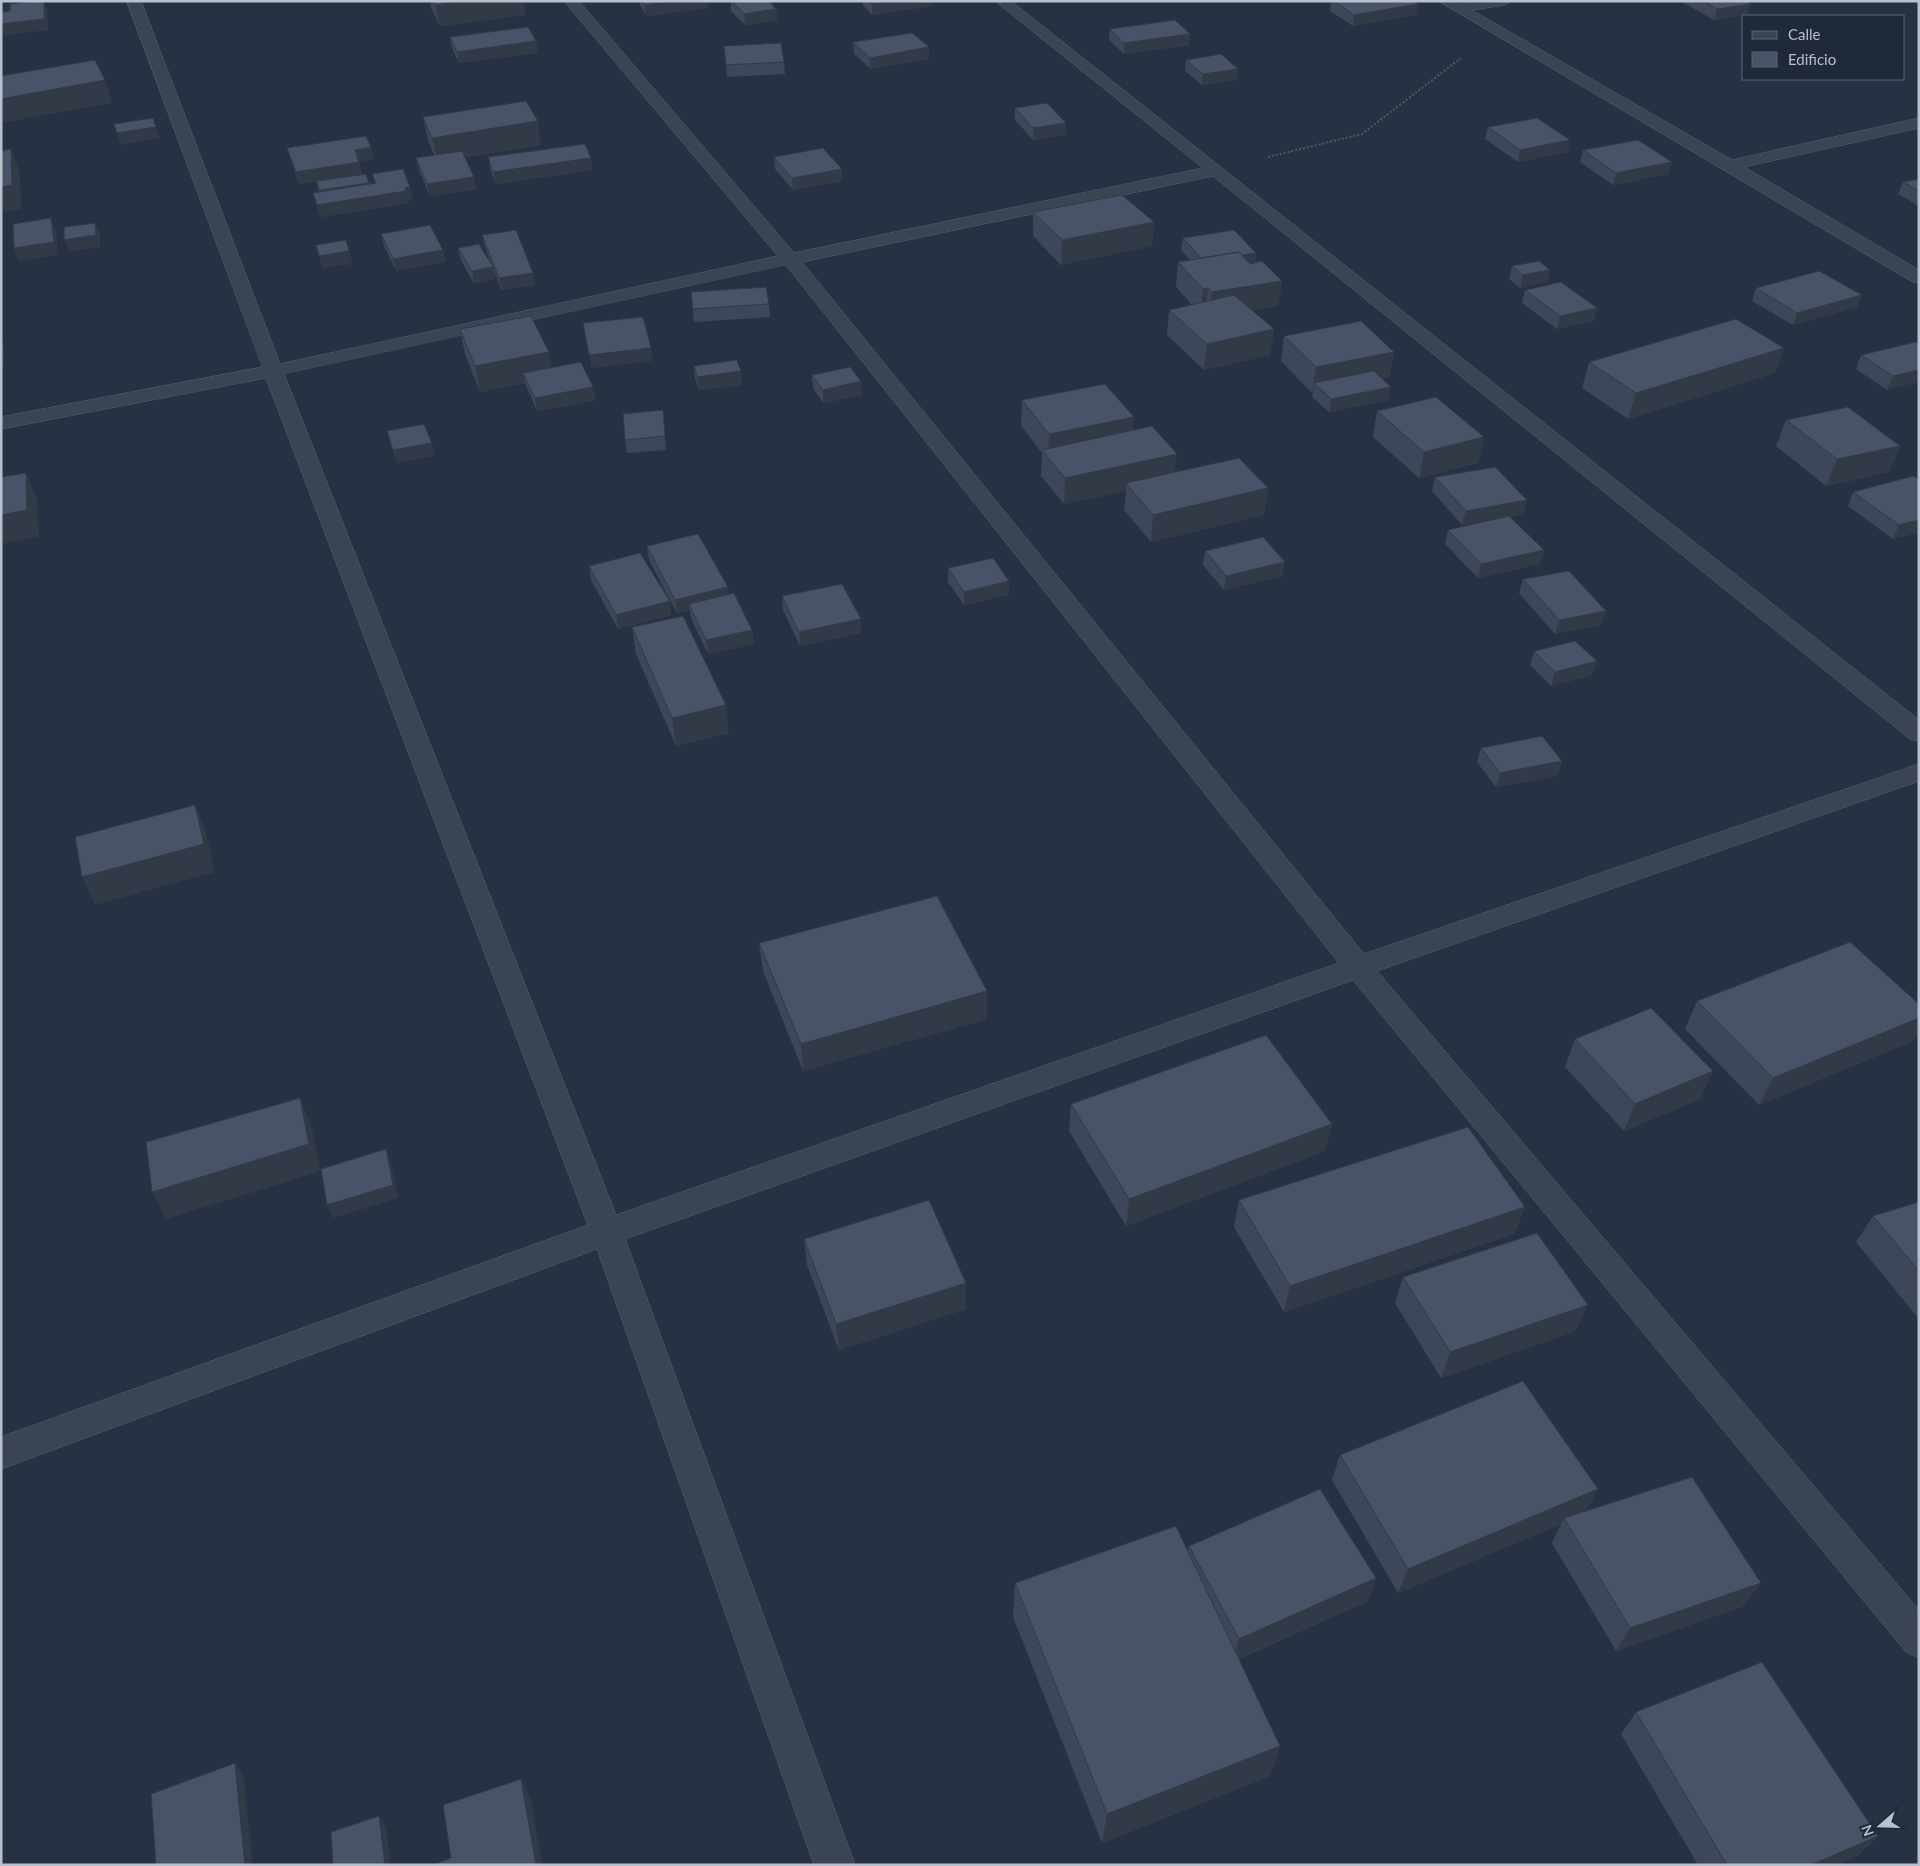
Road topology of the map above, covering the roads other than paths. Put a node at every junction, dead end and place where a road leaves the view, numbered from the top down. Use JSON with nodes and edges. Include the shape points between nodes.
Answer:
{"nodes":[{"id":1,"x":134,"y":1,"type":"edge"},
{"id":2,"x":571,"y":1,"type":"edge"},
{"id":3,"x":1002,"y":1,"type":"edge"},
{"id":4,"x":1505,"y":1,"type":"edge"},
{"id":5,"x":1453,"y":5,"type":"edge"},
{"id":6,"x":1919,"y":123,"type":"edge"},
{"id":7,"x":1730,"y":165,"type":"junction"},
{"id":8,"x":1216,"y":170,"type":"junction"},
{"id":9,"x":790,"y":259,"type":"junction"},
{"id":10,"x":1919,"y":278,"type":"edge"},
{"id":11,"x":273,"y":371,"type":"junction"},
{"id":12,"x":1,"y":423,"type":"edge"},
{"id":13,"x":1919,"y":733,"type":"edge"},
{"id":14,"x":1919,"y":772,"type":"edge"},
{"id":15,"x":1358,"y":967,"type":"junction"},
{"id":16,"x":607,"y":1232,"type":"junction"},
{"id":17,"x":1,"y":1453,"type":"edge"},
{"id":18,"x":1919,"y":1639,"type":"edge"},
{"id":19,"x":835,"y":1865,"type":"edge"}],
"edges":[{"from":1,"to":11,"type":"street"},
{"from":2,"to":9,"type":"street"},
{"from":3,"to":8,"type":"street"},
{"from":4,"to":5,"type":"street"},
{"from":5,"to":7,"type":"street"},
{"from":6,"to":7,"type":"street"},
{"from":7,"to":10,"type":"street"},
{"from":8,"to":9,"type":"street"},
{"from":8,"to":13,"type":"street"},
{"from":9,"to":11,"type":"street"},
{"from":9,"to":15,"type":"street"},
{"from":11,"to":12,"type":"street"},
{"from":11,"to":16,"type":"street"},
{"from":14,"to":15,"type":"street"},
{"from":15,"to":16,"type":"street"},
{"from":15,"to":18,"type":"street"},
{"from":16,"to":17,"type":"street"},
{"from":16,"to":19,"type":"street"}]}
